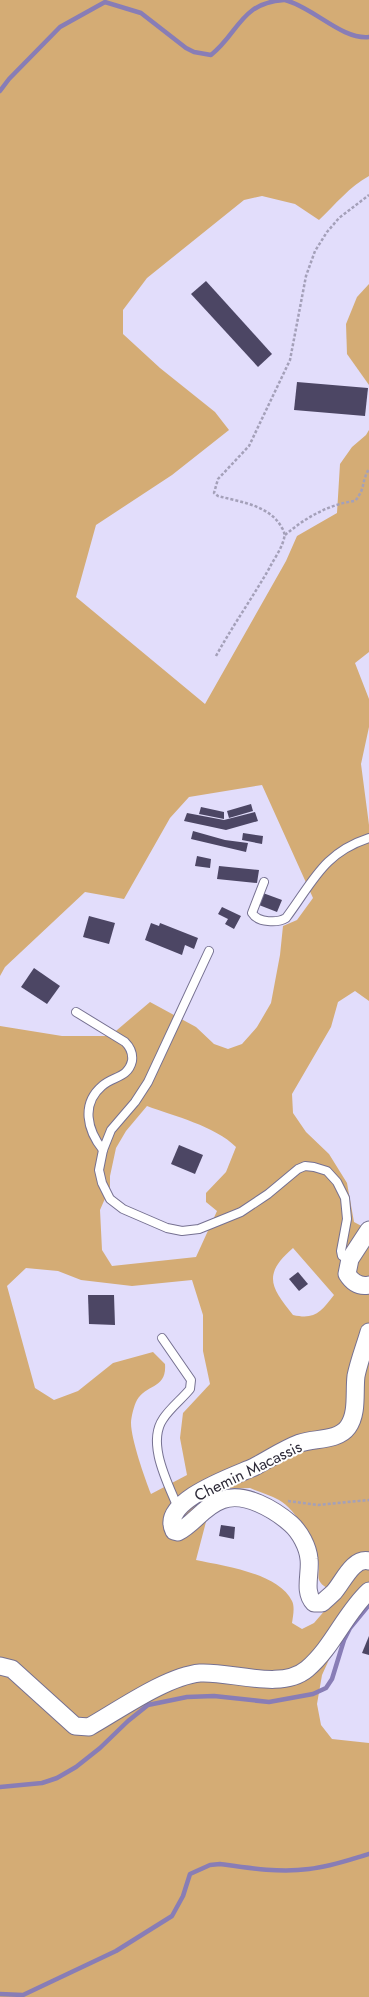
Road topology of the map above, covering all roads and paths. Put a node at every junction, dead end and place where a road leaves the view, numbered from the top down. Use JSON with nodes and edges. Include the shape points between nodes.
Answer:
{"nodes":[{"id":1,"x":369,"y":195,"type":"edge"},
{"id":2,"x":369,"y":469,"type":"edge"},
{"id":3,"x":285,"y":535,"type":"junction"},
{"id":4,"x":216,"y":656,"type":"dead end"},
{"id":5,"x":369,"y":838,"type":"edge"},
{"id":6,"x":264,"y":882,"type":"dead end"},
{"id":7,"x":209,"y":951,"type":"dead end"},
{"id":8,"x":76,"y":1012,"type":"dead end"},
{"id":9,"x":103,"y":1150,"type":"junction"},
{"id":10,"x":369,"y":1230,"type":"edge"},
{"id":11,"x":350,"y":1259,"type":"junction"},
{"id":12,"x":369,"y":1285,"type":"edge"},
{"id":13,"x":369,"y":1332,"type":"edge"},
{"id":14,"x":162,"y":1338,"type":"dead end"},
{"id":15,"x":369,"y":1500,"type":"edge"},
{"id":16,"x":285,"y":1501,"type":"dead end"},
{"id":17,"x":178,"y":1508,"type":"junction"},
{"id":18,"x":369,"y":1561,"type":"edge"},
{"id":19,"x":369,"y":1591,"type":"edge"},
{"id":20,"x":0,"y":1666,"type":"edge"}],
"edges":[{"from":1,"to":3,"type":"path","via":[[339,218],[315,251],[306,276],[290,360],[249,446],[218,479],[215,486],[214,493],[218,496],[256,506],[271,516],[282,527]]},
{"from":2,"to":3,"type":"path","via":[[363,492],[355,501],[343,502],[318,513]]},
{"from":3,"to":4,"type":"path","via":[[263,579]]},
{"from":5,"to":6,"type":"lane","via":[[349,846],[329,859],[286,918],[280,922],[260,919],[252,913]]},
{"from":7,"to":9,"type":"lane","via":[[148,1082],[111,1130]]},
{"from":8,"to":9,"type":"lane","via":[[130,1047],[130,1068],[125,1074],[103,1085],[90,1099],[90,1124],[96,1141]]},
{"from":9,"to":11,"type":"lane","via":[[98,1170],[110,1199],[122,1209],[167,1228],[182,1231],[199,1229],[241,1212],[298,1169],[310,1167],[327,1172],[338,1182],[345,1198],[347,1219],[341,1251],[342,1256]]},
{"from":10,"to":11,"type":"street"},
{"from":11,"to":12,"type":"street","via":[[347,1274],[351,1281]]},
{"from":13,"to":17,"type":"street","name":"Chemin Macassis","via":[[356,1376],[352,1414],[348,1426],[341,1433],[300,1443],[214,1484]]},
{"from":14,"to":17,"type":"lane","via":[[191,1380],[190,1389],[162,1419],[157,1444],[160,1464]]},
{"from":15,"to":16,"type":"path","via":[[318,1504]]},
{"from":17,"to":18,"type":"street","name":"Chemin Macassis","via":[[172,1518],[174,1532],[186,1528],[207,1509],[227,1498],[251,1501],[278,1515],[292,1525],[309,1554],[311,1568],[308,1588],[314,1603],[322,1603],[352,1568],[360,1562]]},
{"from":19,"to":20,"type":"street","via":[[306,1670],[287,1678],[256,1680],[200,1673],[174,1680],[89,1727],[75,1726],[18,1673]]}]}
